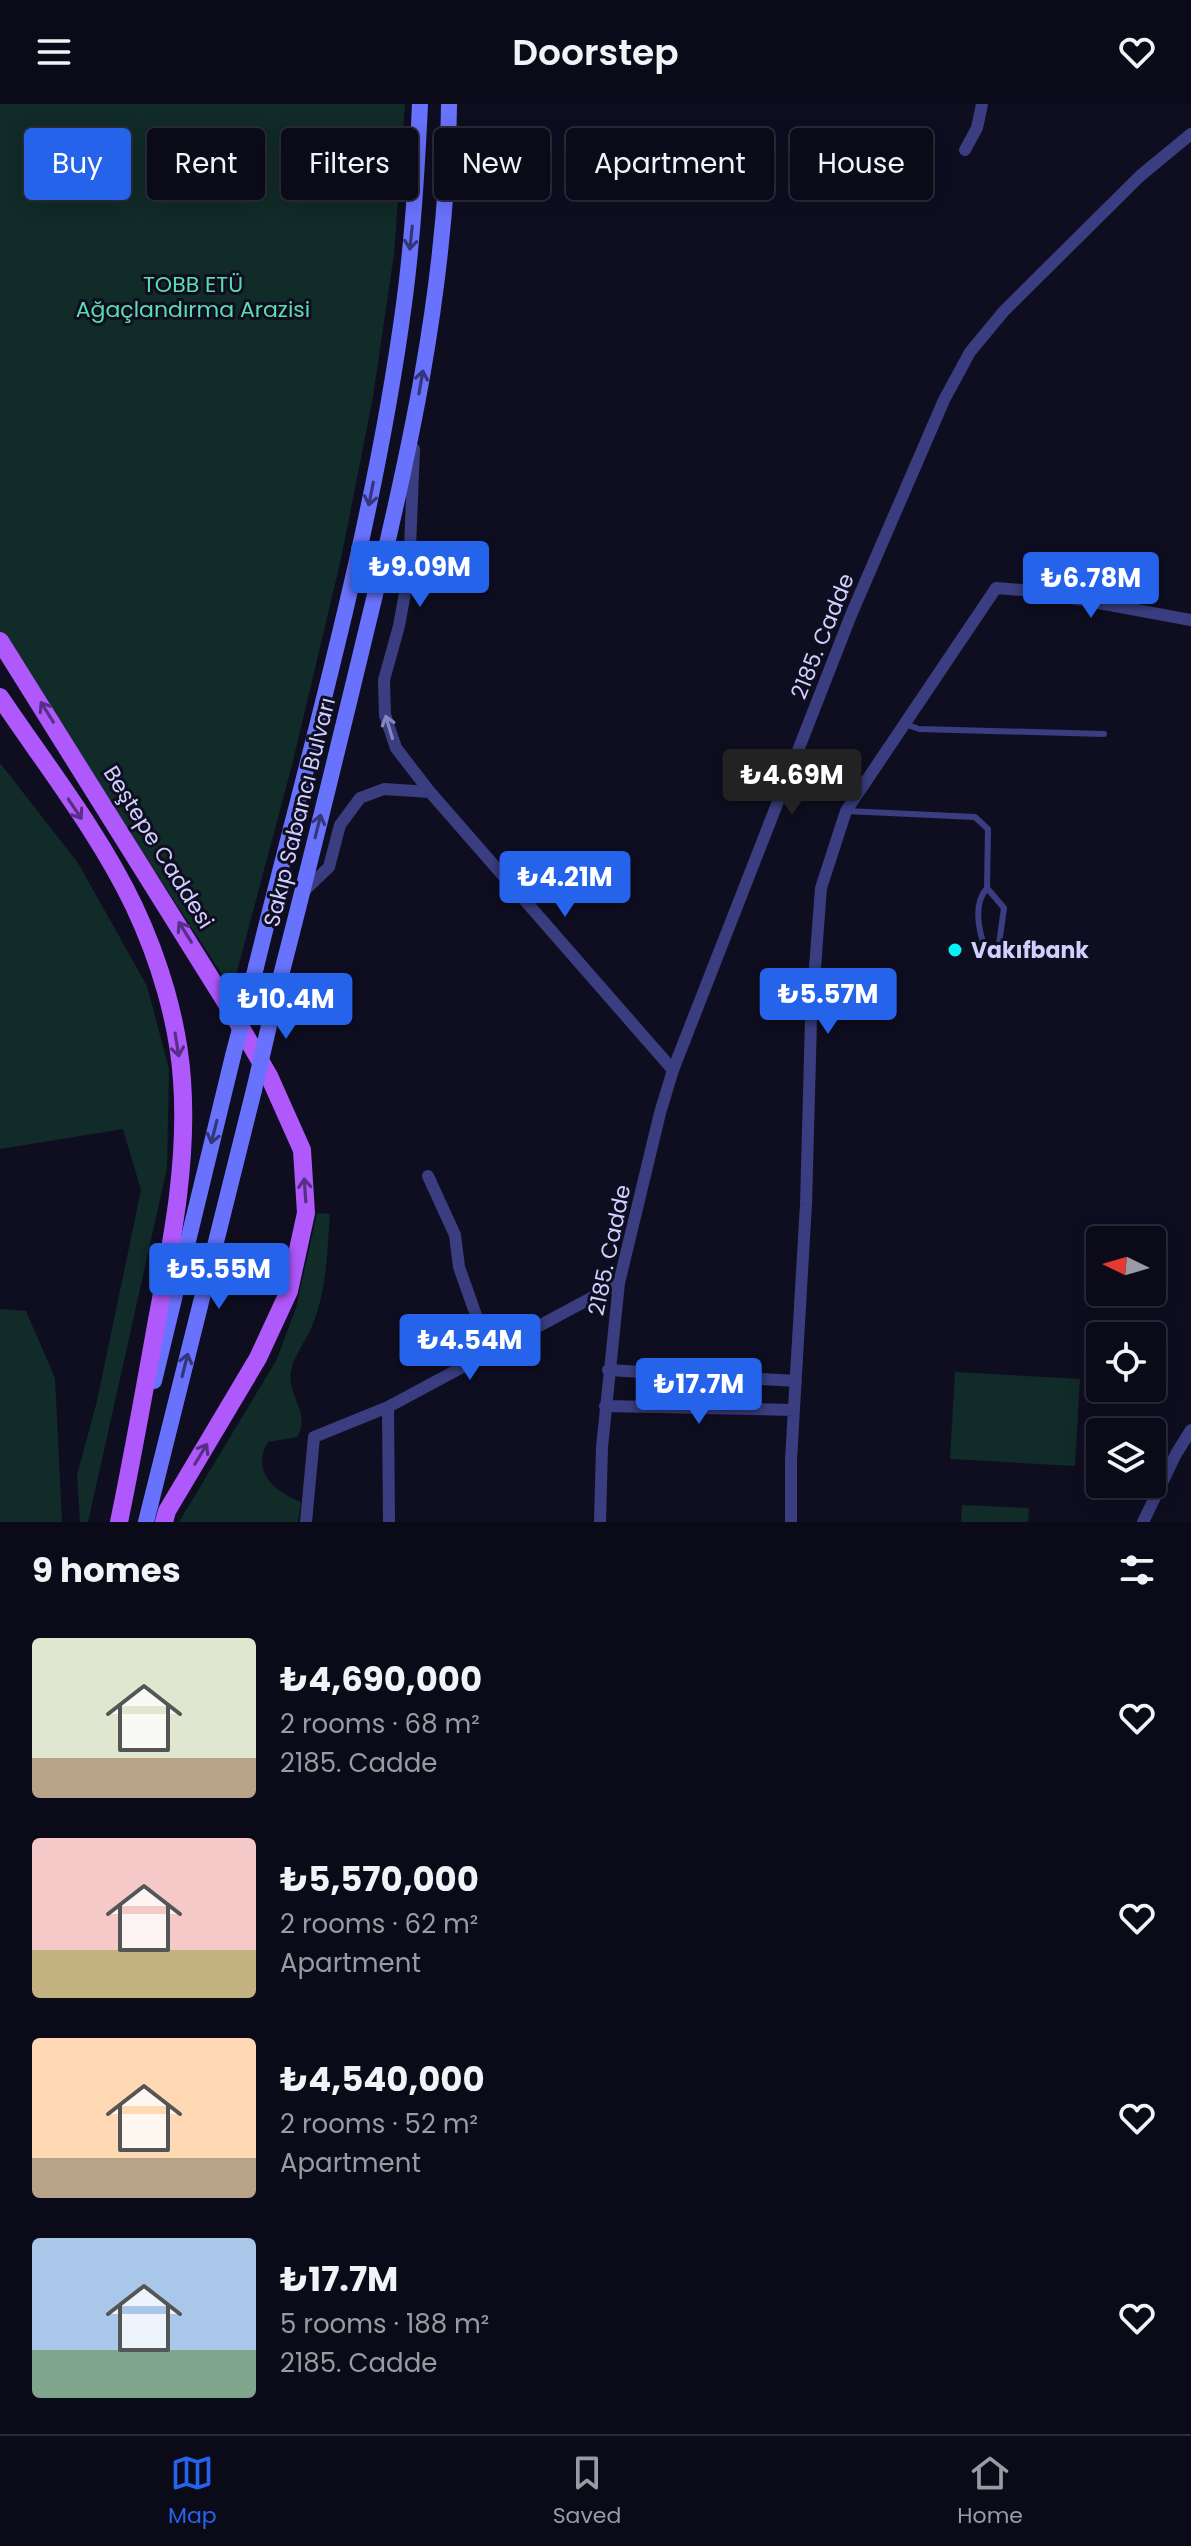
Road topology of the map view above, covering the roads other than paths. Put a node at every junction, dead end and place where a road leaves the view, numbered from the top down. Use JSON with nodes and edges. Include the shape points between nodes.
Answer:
{"nodes":[{"id":1,"x":420,"y":104,"type":"edge"},
{"id":2,"x":449,"y":104,"type":"edge"},
{"id":3,"x":982,"y":104,"type":"edge"},
{"id":4,"x":1191,"y":134,"type":"edge"},
{"id":5,"x":965,"y":150,"type":"dead end"},
{"id":6,"x":414,"y":423,"type":"junction"},
{"id":7,"x":1191,"y":620,"type":"edge"},
{"id":8,"x":0,"y":641,"type":"edge"},
{"id":9,"x":0,"y":697,"type":"edge"},
{"id":10,"x":905,"y":724,"type":"junction"},
{"id":11,"x":1104,"y":734,"type":"dead end"},
{"id":12,"x":430,"y":792,"type":"junction"},
{"id":13,"x":846,"y":811,"type":"junction"},
{"id":14,"x":987,"y":888,"type":"junction"},
{"id":15,"x":302,"y":892,"type":"junction"},
{"id":16,"x":673,"y":1070,"type":"junction"},
{"id":17,"x":428,"y":1176,"type":"dead end"},
{"id":18,"x":619,"y":1283,"type":"junction"},
{"id":19,"x":489,"y":1352,"type":"junction"},
{"id":20,"x":608,"y":1370,"type":"junction"},
{"id":21,"x":796,"y":1381,"type":"junction"},
{"id":22,"x":605,"y":1406,"type":"junction"},
{"id":23,"x":388,"y":1407,"type":"junction"},
{"id":24,"x":794,"y":1410,"type":"junction"},
{"id":25,"x":1191,"y":1430,"type":"edge"},
{"id":26,"x":120,"y":1522,"type":"edge"},
{"id":27,"x":146,"y":1522,"type":"edge"},
{"id":28,"x":164,"y":1522,"type":"edge"},
{"id":29,"x":306,"y":1522,"type":"edge"},
{"id":30,"x":389,"y":1522,"type":"edge"},
{"id":31,"x":600,"y":1522,"type":"edge"},
{"id":32,"x":791,"y":1522,"type":"edge"},
{"id":33,"x":1143,"y":1522,"type":"edge"}],
"edges":[{"from":1,"to":26,"type":"main road","name":"Sakıp Sabancı Bulvarı","one_way":true,"bridge":true,"via":[[404,303],[362,537]]},
{"from":6,"to":2,"type":"main road","name":"Sakıp Sabancı Bulvarı","one_way":true,"via":[[435,299],[449,167]]},
{"from":3,"to":5,"type":"street"},
{"from":4,"to":16,"type":"street","name":"2185. Cadde","via":[[1140,176],[1004,311],[970,352],[857,601]]},
{"from":12,"to":6,"type":"street","one_way":true,"via":[[396,748],[385,715],[384,680],[409,571]]},
{"from":15,"to":6,"type":"main road","name":"Sakıp Sabancı Bulvarı","one_way":true},
{"from":7,"to":10,"type":"street","via":[[996,588]]},
{"from":28,"to":8,"type":"main road","name":"Beştepe Caddesi","one_way":true,"via":[[258,1358],[289,1291],[306,1213],[302,1150],[269,1076],[222,995]]},
{"from":9,"to":26,"type":"main road","one_way":true,"via":[[114,867],[135,908],[176,1036],[183,1141],[177,1207]]},
{"from":10,"to":11,"type":"lane","via":[[919,729]]},
{"from":10,"to":13,"type":"street"},
{"from":12,"to":15,"type":"street","via":[[384,789],[360,798],[340,825],[329,867]]},
{"from":12,"to":16,"type":"street"},
{"from":13,"to":14,"type":"lane","via":[[975,817],[988,829]]},
{"from":13,"to":21,"type":"street","via":[[821,888]]},
{"from":14,"to":14,"type":"lane","via":[[980,896],[978,930],[986,951],[999,944],[1004,908]]},
{"from":27,"to":15,"type":"main road","name":"Sakıp Sabancı Bulvarı","one_way":true,"bridge":true},
{"from":16,"to":18,"type":"street","name":"2185. Cadde"},
{"from":17,"to":19,"type":"street","via":[[455,1235],[459,1267]]},
{"from":18,"to":19,"type":"street"},
{"from":18,"to":20,"type":"street","name":"2185. Cadde"},
{"from":19,"to":23,"type":"street"},
{"from":20,"to":21,"type":"street"},
{"from":20,"to":22,"type":"street","name":"2185. Cadde"},
{"from":21,"to":24,"type":"street"},
{"from":22,"to":24,"type":"street"},
{"from":22,"to":31,"type":"street","name":"2185. Cadde"},
{"from":23,"to":29,"type":"street","via":[[314,1437]]},
{"from":23,"to":30,"type":"street"},
{"from":24,"to":32,"type":"street"},
{"from":25,"to":33,"type":"street"}]}
